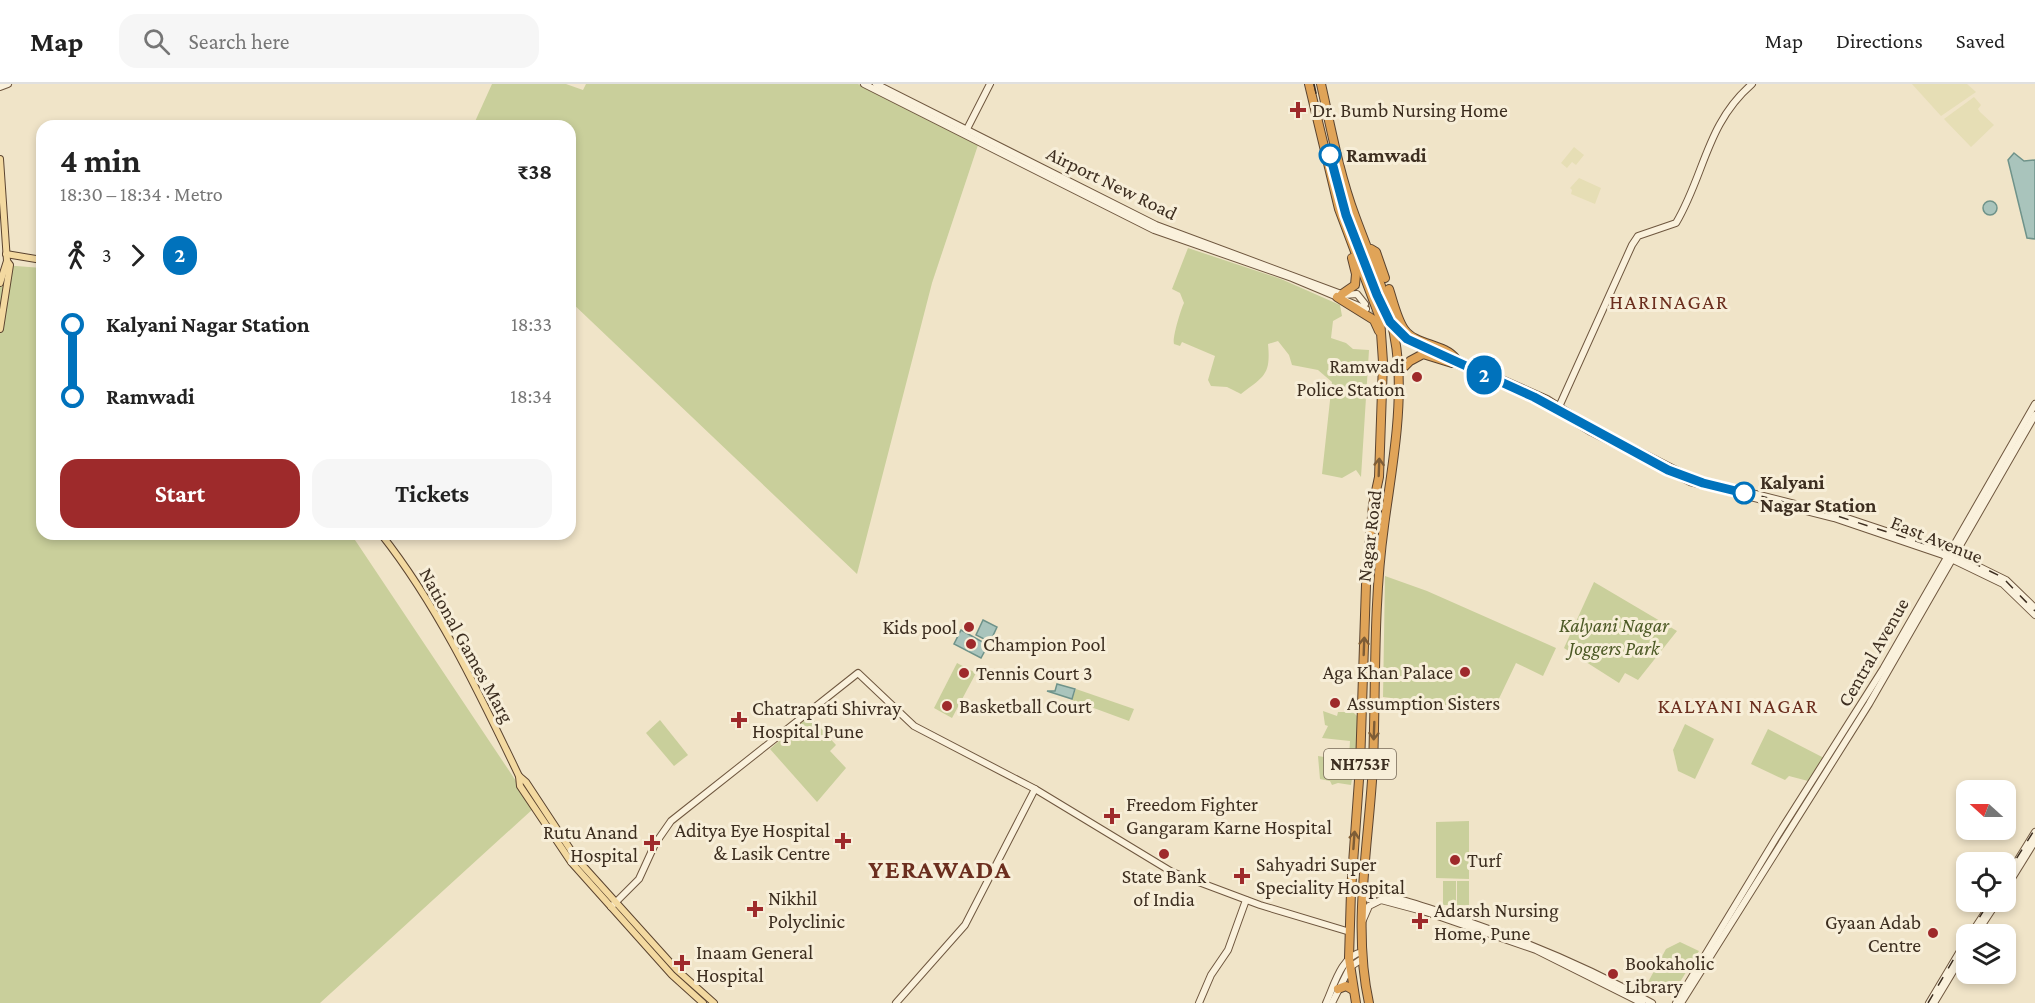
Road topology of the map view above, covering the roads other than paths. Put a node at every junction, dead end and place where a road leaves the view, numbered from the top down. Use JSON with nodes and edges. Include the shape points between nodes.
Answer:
{"nodes":[{"id":1,"x":8,"y":84,"type":"edge"},
{"id":2,"x":864,"y":84,"type":"edge"},
{"id":3,"x":876,"y":84,"type":"edge"},
{"id":4,"x":990,"y":84,"type":"edge"},
{"id":5,"x":1309,"y":84,"type":"edge"},
{"id":6,"x":1321,"y":84,"type":"edge"},
{"id":7,"x":1752,"y":84,"type":"edge"},
{"id":8,"x":0,"y":87,"type":"edge"},
{"id":9,"x":966,"y":132,"type":"junction"},
{"id":10,"x":0,"y":159,"type":"edge"},
{"id":11,"x":1350,"y":244,"type":"junction"},
{"id":12,"x":1369,"y":249,"type":"junction"},
{"id":13,"x":6,"y":258,"type":"junction"},
{"id":14,"x":36,"y":260,"type":"edge"},
{"id":15,"x":0,"y":284,"type":"edge"},
{"id":16,"x":1339,"y":295,"type":"junction"},
{"id":17,"x":1365,"y":306,"type":"tunnel mouth"},
{"id":18,"x":0,"y":329,"type":"edge"},
{"id":19,"x":1404,"y":335,"type":"tunnel mouth"},
{"id":20,"x":1382,"y":341,"type":"junction"},
{"id":21,"x":1454,"y":361,"type":"junction"},
{"id":22,"x":1398,"y":375,"type":"junction"},
{"id":23,"x":2035,"y":404,"type":"edge"},
{"id":24,"x":1558,"y":409,"type":"junction"},
{"id":25,"x":2035,"y":415,"type":"edge"},
{"id":26,"x":1371,"y":529,"type":"junction"},
{"id":27,"x":1383,"y":530,"type":"junction"},
{"id":28,"x":1370,"y":539,"type":"junction"},
{"id":29,"x":385,"y":540,"type":"edge"},
{"id":30,"x":1383,"y":540,"type":"junction"},
{"id":31,"x":1951,"y":556,"type":"junction"},
{"id":32,"x":2035,"y":608,"type":"edge"},
{"id":33,"x":2035,"y":615,"type":"edge"},
{"id":34,"x":1035,"y":789,"type":"junction"},
{"id":35,"x":2035,"y":832,"type":"edge"},
{"id":36,"x":2035,"y":841,"type":"edge"},
{"id":37,"x":2016,"y":863,"type":"edge"},
{"id":38,"x":2016,"y":872,"type":"edge"},
{"id":39,"x":1351,"y":891,"type":"junction"},
{"id":40,"x":1364,"y":892,"type":"junction"},
{"id":41,"x":1246,"y":900,"type":"junction"},
{"id":42,"x":614,"y":905,"type":"junction"},
{"id":43,"x":1363,"y":921,"type":"junction"},
{"id":44,"x":1350,"y":932,"type":"junction"},
{"id":45,"x":1362,"y":955,"type":"junction"},
{"id":46,"x":1956,"y":958,"type":"edge"},
{"id":47,"x":1349,"y":963,"type":"junction"},
{"id":48,"x":1956,"y":967,"type":"edge"},
{"id":49,"x":1338,"y":989,"type":"junction"},
{"id":50,"x":1353,"y":990,"type":"junction"},
{"id":51,"x":703,"y":1003,"type":"edge"},
{"id":52,"x":714,"y":1003,"type":"edge"},
{"id":53,"x":896,"y":1003,"type":"edge"},
{"id":54,"x":1199,"y":1003,"type":"edge"},
{"id":55,"x":1326,"y":1003,"type":"edge"},
{"id":56,"x":1332,"y":1003,"type":"edge"},
{"id":57,"x":1356,"y":1003,"type":"edge"},
{"id":58,"x":1369,"y":1003,"type":"edge"},
{"id":59,"x":1642,"y":1003,"type":"edge"},
{"id":60,"x":1652,"y":1003,"type":"edge"},
{"id":61,"x":1676,"y":1003,"type":"edge"},
{"id":62,"x":1681,"y":1003,"type":"edge"},
{"id":63,"x":1929,"y":1003,"type":"edge"},
{"id":64,"x":1934,"y":1003,"type":"edge"}],
"edges":[{"from":1,"to":8,"type":"street"},
{"from":2,"to":9,"type":"street","name":"Airport New Road"},
{"from":3,"to":9,"type":"street","name":"Airport New Road"},
{"from":4,"to":9,"type":"street"},
{"from":5,"to":11,"type":"highway","name":"Nagar Road","number":"NH753F"},
{"from":6,"to":12,"type":"highway","name":"Nagar Road","number":"NH753F","via":[[1350,201]]},
{"from":7,"to":24,"type":"street","via":[[1722,118],[1678,221],[1638,236]]},
{"from":9,"to":16,"type":"street","name":"Airport New Road","via":[[1156,225]]},
{"from":9,"to":16,"type":"street","name":"Airport New Road","via":[[1154,230]]},
{"from":10,"to":13,"type":"main road"},
{"from":11,"to":16,"type":"highway","via":[[1357,278],[1354,287]]},
{"from":11,"to":20,"type":"highway","name":"Nagar Road","number":"NH753F","via":[[1374,299]]},
{"from":12,"to":21,"type":"highway","via":[[1376,252],[1403,328],[1452,353]]},
{"from":12,"to":22,"type":"highway","name":"Nagar Road","number":"NH753F","via":[[1392,319]]},
{"from":13,"to":14,"type":"main road"},
{"from":13,"to":15,"type":"main road"},
{"from":13,"to":18,"type":"main road","via":[[9,271]]},
{"from":16,"to":17,"type":"street"},
{"from":16,"to":20,"type":"highway","via":[[1374,320]]},
{"from":19,"to":21,"type":"street","name":"East Avenue"},
{"from":26,"to":20,"type":"highway","name":"Nagar Road","number":"NH753F","one_way":true,"via":[[1379,477]]},
{"from":21,"to":22,"type":"highway","via":[[1423,354],[1403,366]]},
{"from":21,"to":24,"type":"street","name":"East Avenue"},
{"from":22,"to":27,"type":"highway","name":"Nagar Road","number":"NH753F","via":[[1392,478]]},
{"from":23,"to":31,"type":"street","name":"Central Avenue"},
{"from":24,"to":31,"type":"street","name":"East Avenue","via":[[1683,474],[1728,489],[1835,514]]},
{"from":25,"to":31,"type":"street","name":"Central Avenue"},
{"from":26,"to":27,"type":"highway","via":[[1377,533]]},
{"from":26,"to":28,"type":"highway","name":"Nagar Road","number":"NH753F"},
{"from":27,"to":30,"type":"highway","name":"Nagar Road","number":"NH753F"},
{"from":28,"to":30,"type":"highway"},
{"from":39,"to":28,"type":"highway","name":"Nagar Road","number":"NH753F","one_way":true},
{"from":29,"to":42,"type":"main road","name":"National Games Marg","via":[[466,670],[519,776]]},
{"from":30,"to":40,"type":"highway","name":"Nagar Road","number":"NH753F","one_way":true},
{"from":31,"to":32,"type":"street","name":"East Avenue","via":[[2006,580]]},
{"from":31,"to":33,"type":"street","name":"East Avenue","via":[[2003,584]]},
{"from":31,"to":61,"type":"street","name":"Central Avenue"},
{"from":31,"to":62,"type":"street","name":"Central Avenue","via":[[1869,704]]},
{"from":34,"to":41,"type":"street","via":[[1172,872]]},
{"from":34,"to":42,"type":"street","via":[[914,726],[858,673],[670,821],[639,879]]},
{"from":34,"to":53,"type":"street","via":[[964,925]]},
{"from":35,"to":37,"type":"street"},
{"from":36,"to":38,"type":"street"},
{"from":39,"to":40,"type":"street"},
{"from":39,"to":44,"type":"highway","name":"Nagar Road","number":"NH753F"},
{"from":40,"to":43,"type":"highway","name":"Nagar Road","number":"NH753F"},
{"from":40,"to":60,"type":"street","via":[[1428,907],[1537,946]]},
{"from":41,"to":44,"type":"street"},
{"from":41,"to":54,"type":"street","via":[[1228,950]]},
{"from":42,"to":51,"type":"main road","name":"National Games Marg","via":[[672,975]]},
{"from":42,"to":52,"type":"main road","name":"National Games Marg"},
{"from":43,"to":45,"type":"highway","name":"Nagar Road","number":"NH753F"},
{"from":43,"to":59,"type":"street","via":[[1369,906],[1376,901],[1418,909],[1536,950]]},
{"from":44,"to":47,"type":"highway","name":"Nagar Road","number":"NH753F"},
{"from":45,"to":47,"type":"street"},
{"from":45,"to":58,"type":"highway","name":"Nagar Road","number":"NH753F"},
{"from":46,"to":63,"type":"street"},
{"from":47,"to":49,"type":"street"},
{"from":47,"to":50,"type":"highway","name":"Nagar Road","number":"NH753F"},
{"from":47,"to":55,"type":"street"},
{"from":48,"to":64,"type":"street"},
{"from":49,"to":50,"type":"highway","via":[[1346,986]]},
{"from":49,"to":56,"type":"street"},
{"from":50,"to":57,"type":"highway","name":"Nagar Road","number":"NH753F"}]}
